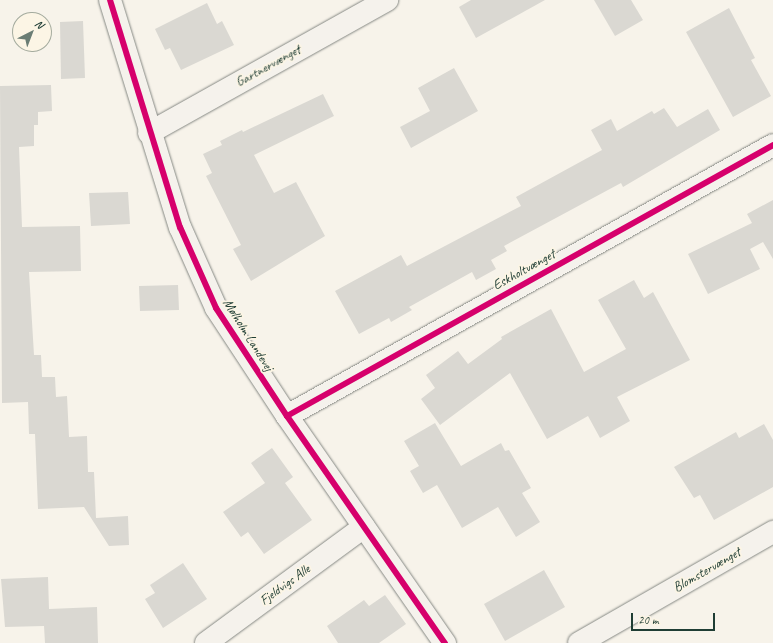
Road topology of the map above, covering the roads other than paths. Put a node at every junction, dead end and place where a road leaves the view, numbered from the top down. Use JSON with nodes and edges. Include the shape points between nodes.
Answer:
{"nodes":[{"id":1,"x":110,"y":0,"type":"edge"},
{"id":2,"x":387,"y":0,"type":"edge"},
{"id":3,"x":149,"y":133,"type":"junction"},
{"id":4,"x":773,"y":145,"type":"edge"},
{"id":5,"x":286,"y":416,"type":"junction"},
{"id":6,"x":364,"y":527,"type":"junction"},
{"id":7,"x":773,"y":532,"type":"edge"},
{"id":8,"x":206,"y":643,"type":"edge"},
{"id":9,"x":445,"y":643,"type":"edge"},
{"id":10,"x":579,"y":643,"type":"edge"}],
"edges":[{"from":1,"to":3,"type":"street","name":"Mølholm Landevej"},
{"from":2,"to":3,"type":"street","name":"Gartnervænget"},
{"from":3,"to":5,"type":"street","name":"Mølholm Landevej","via":[[180,228],[216,308]]},
{"from":4,"to":5,"type":"street","name":"Eskholtvænget"},
{"from":5,"to":6,"type":"street","name":"Mølholm Landevej"},
{"from":6,"to":8,"type":"street","name":"Fjeldvigs Alle"},
{"from":6,"to":9,"type":"street","name":"Mølholm Landevej"},
{"from":7,"to":10,"type":"street","name":"Blomstervænget"}]}
